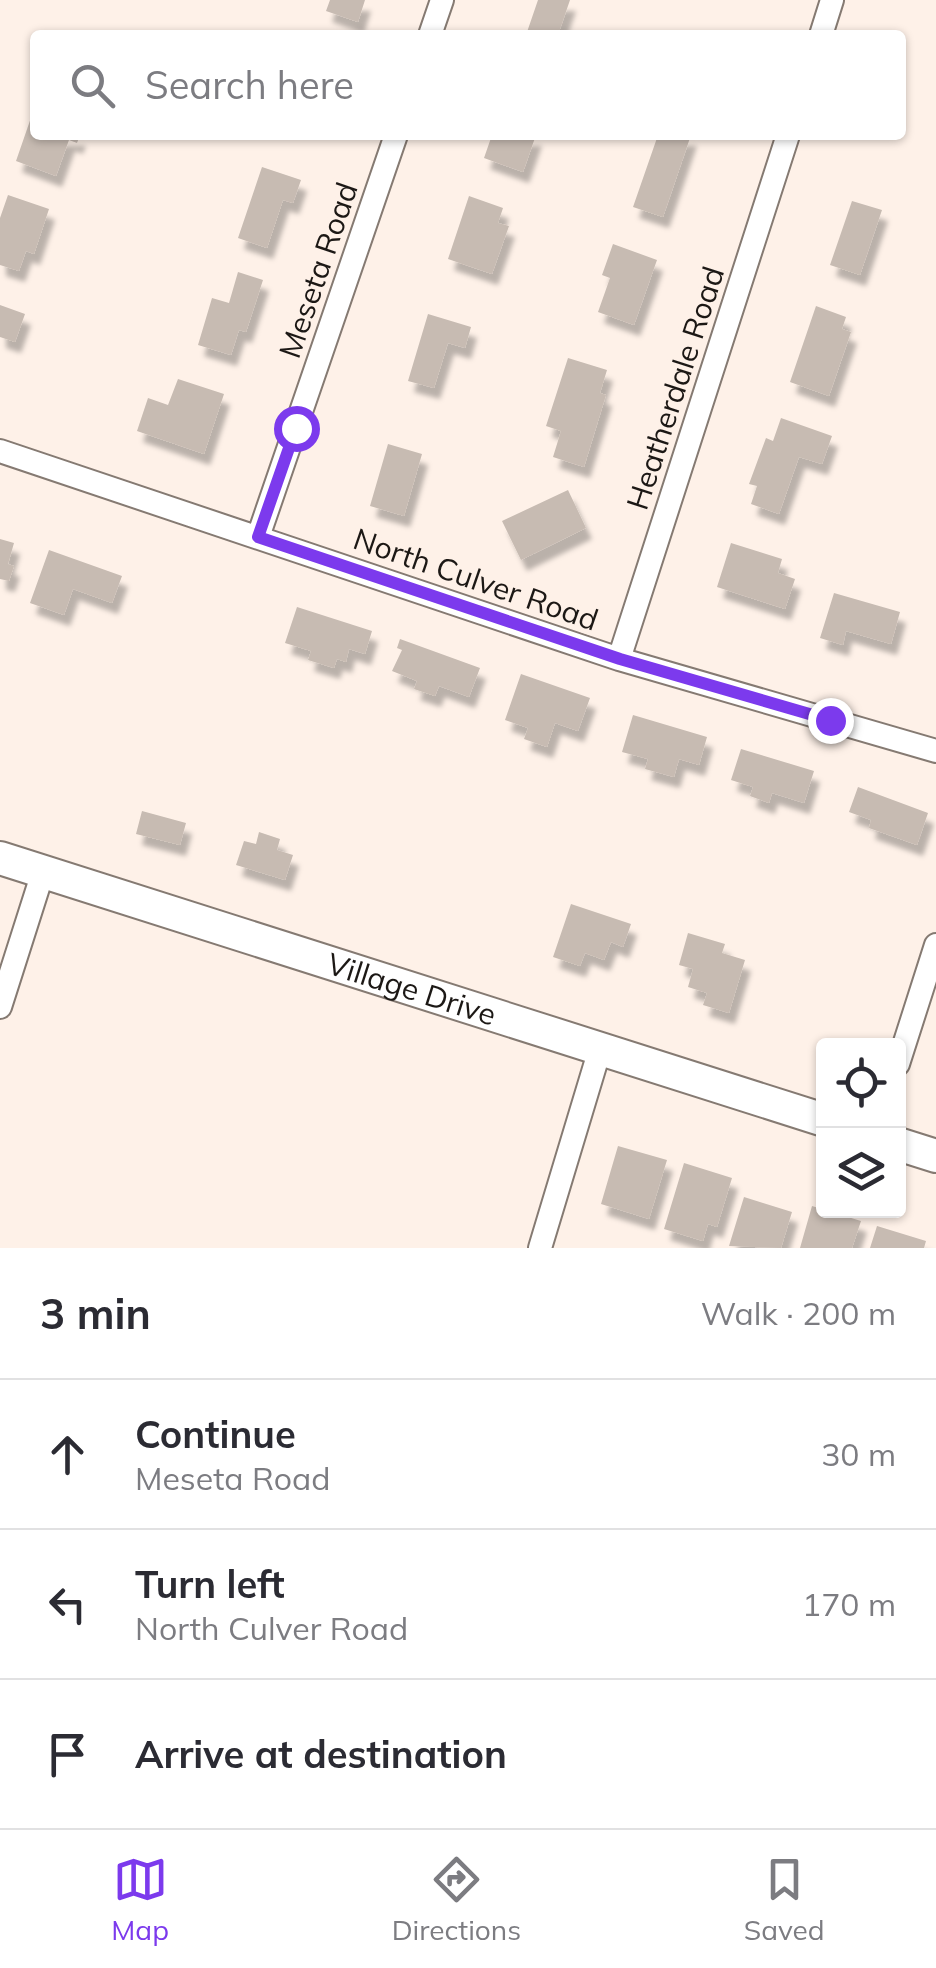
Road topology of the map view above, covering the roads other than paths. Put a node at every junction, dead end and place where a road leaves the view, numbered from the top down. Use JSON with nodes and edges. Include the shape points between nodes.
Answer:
{"nodes":[{"id":1,"x":442,"y":0,"type":"edge"},
{"id":2,"x":832,"y":0,"type":"edge"},
{"id":3,"x":432,"y":30,"type":"edge"},
{"id":4,"x":822,"y":30,"type":"edge"},
{"id":5,"x":394,"y":140,"type":"edge"},
{"id":6,"x":786,"y":140,"type":"edge"},
{"id":7,"x":0,"y":451,"type":"edge"},
{"id":8,"x":258,"y":537,"type":"junction"},
{"id":9,"x":620,"y":659,"type":"junction"},
{"id":10,"x":936,"y":751,"type":"edge"},
{"id":11,"x":0,"y":858,"type":"edge"},
{"id":12,"x":43,"y":872,"type":"junction"},
{"id":13,"x":936,"y":945,"type":"edge"},
{"id":14,"x":0,"y":1007,"type":"edge"},
{"id":15,"x":906,"y":1039,"type":"edge"},
{"id":16,"x":600,"y":1049,"type":"junction"},
{"id":17,"x":816,"y":1117,"type":"edge"},
{"id":18,"x":906,"y":1147,"type":"edge"},
{"id":19,"x":936,"y":1156,"type":"edge"},
{"id":20,"x":540,"y":1248,"type":"edge"}],
"edges":[{"from":1,"to":3,"type":"street"},
{"from":2,"to":4,"type":"street"},
{"from":5,"to":8,"type":"street","name":"Meseta Road"},
{"from":6,"to":9,"type":"street","name":"Heatherdale Road"},
{"from":7,"to":8,"type":"street","name":"North Culver Road"},
{"from":8,"to":9,"type":"street","name":"North Culver Road"},
{"from":9,"to":10,"type":"street","name":"North Culver Road"},
{"from":11,"to":12,"type":"main road","name":"Village Drive"},
{"from":12,"to":14,"type":"street"},
{"from":12,"to":16,"type":"main road","name":"Village Drive"},
{"from":13,"to":15,"type":"street"},
{"from":16,"to":17,"type":"main road","name":"Village Drive"},
{"from":16,"to":20,"type":"street"},
{"from":18,"to":19,"type":"main road"}]}
